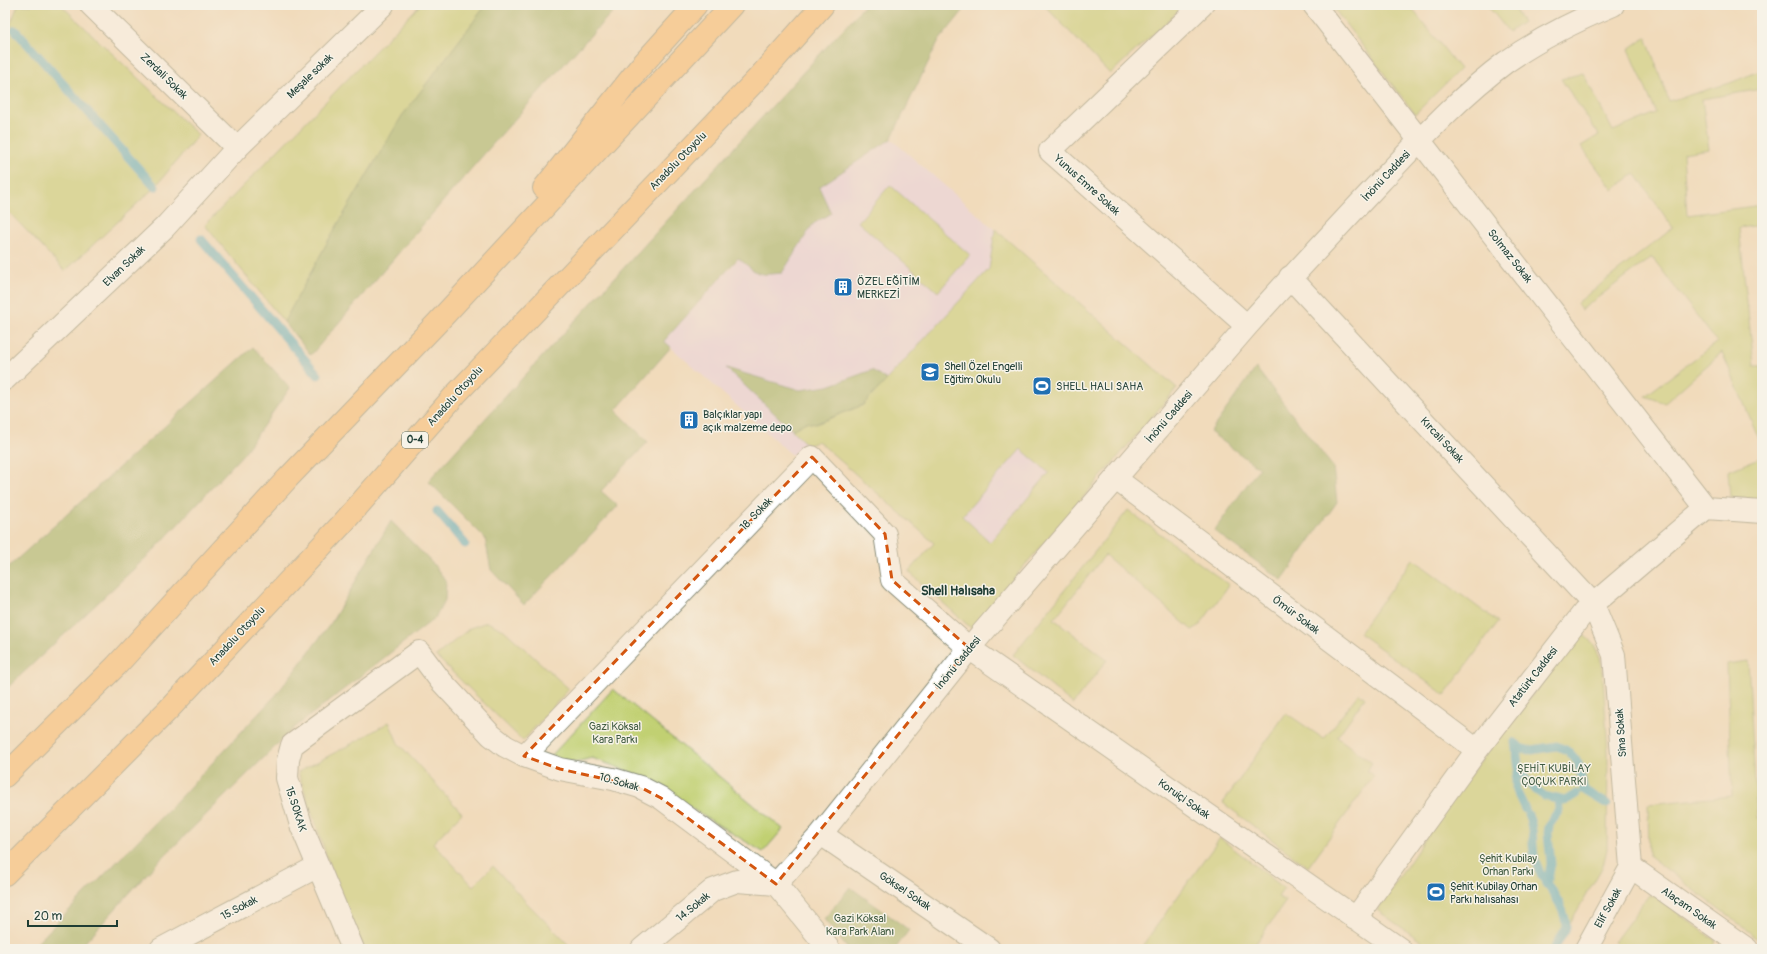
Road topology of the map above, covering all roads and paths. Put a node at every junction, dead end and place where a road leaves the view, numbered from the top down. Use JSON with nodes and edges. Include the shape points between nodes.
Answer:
{"nodes":[{"id":1,"x":91,"y":5,"type":"edge"},
{"id":2,"x":383,"y":5,"type":"edge"},
{"id":3,"x":696,"y":5,"type":"edge"},
{"id":4,"x":732,"y":5,"type":"edge"},
{"id":5,"x":823,"y":5,"type":"edge"},
{"id":6,"x":1202,"y":5,"type":"edge"},
{"id":7,"x":1314,"y":5,"type":"edge"},
{"id":8,"x":1612,"y":5,"type":"edge"},
{"id":9,"x":1420,"y":140,"type":"junction"},
{"id":10,"x":237,"y":148,"type":"junction"},
{"id":11,"x":1290,"y":277,"type":"junction"},
{"id":12,"x":437,"y":323,"type":"junction"},
{"id":13,"x":1247,"y":326,"type":"junction"},
{"id":14,"x":5,"y":379,"type":"edge"},
{"id":15,"x":1116,"y":479,"type":"junction"},
{"id":16,"x":1706,"y":508,"type":"junction"},
{"id":17,"x":1762,"y":512,"type":"edge"},
{"id":18,"x":1593,"y":604,"type":"junction"},
{"id":19,"x":969,"y":648,"type":"junction"},
{"id":20,"x":419,"y":652,"type":"joint"},
{"id":21,"x":1477,"y":750,"type":"junction"},
{"id":22,"x":524,"y":756,"type":"junction"},
{"id":23,"x":5,"y":776,"type":"edge"},
{"id":24,"x":821,"y":834,"type":"junction"},
{"id":25,"x":318,"y":866,"type":"junction"},
{"id":26,"x":1631,"y":867,"type":"junction"},
{"id":27,"x":5,"y":874,"type":"edge"},
{"id":28,"x":776,"y":884,"type":"junction"},
{"id":29,"x":1356,"y":919,"type":"junction"},
{"id":30,"x":646,"y":948,"type":"edge"},
{"id":31,"x":160,"y":949,"type":"edge"},
{"id":32,"x":353,"y":949,"type":"edge"},
{"id":33,"x":829,"y":949,"type":"edge"},
{"id":34,"x":989,"y":949,"type":"edge"},
{"id":35,"x":1400,"y":949,"type":"edge"},
{"id":36,"x":1586,"y":949,"type":"edge"},
{"id":37,"x":1747,"y":949,"type":"edge"}],
"edges":[{"from":1,"to":10,"type":"street","name":"Zerdali Sokak"},
{"from":2,"to":10,"type":"street","name":"Meşale sokak"},
{"from":3,"to":12,"type":"highway","via":[[640,67]]},
{"from":4,"to":12,"type":"highway"},
{"from":5,"to":27,"type":"highway","name":"Anadolu Otoyolu","number":"O-4","via":[[759,77],[456,394],[343,523],[168,710]]},
{"from":6,"to":13,"type":"street","name":"Yunus Emre Sokak","via":[[1050,151]]},
{"from":7,"to":9,"type":"street","name":"Solmaz Sokak"},
{"from":8,"to":9,"type":"street","name":"İnönü Caddesi","via":[[1541,40],[1506,62],[1471,91]]},
{"from":9,"to":11,"type":"street","name":"İnönü Caddesi"},
{"from":9,"to":16,"type":"street","name":"Solmaz Sokak"},
{"from":10,"to":14,"type":"street","name":"Elvan Sokak","via":[[165,227]]},
{"from":11,"to":13,"type":"street","name":"İnönü Caddesi"},
{"from":11,"to":18,"type":"street","name":"Kırcali Sokak"},
{"from":12,"to":23,"type":"highway","via":[[287,479],[116,666]]},
{"from":13,"to":15,"type":"street","name":"İnönü Caddesi"},
{"from":15,"to":19,"type":"street","name":"İnönü Caddesi"},
{"from":15,"to":21,"type":"street","name":"Ömür Sokak"},
{"from":16,"to":17,"type":"street"},
{"from":16,"to":18,"type":"street","name":"Atatürk Caddesi"},
{"from":18,"to":21,"type":"street","name":"Atatürk Caddesi","via":[[1584,612]]},
{"from":18,"to":26,"type":"street","name":"Sina Sokak","via":[[1614,655]]},
{"from":19,"to":22,"type":"street","name":"18. Sokak","via":[[892,580],[886,534],[812,457]]},
{"from":19,"to":24,"type":"street","name":"İnönü Caddesi"},
{"from":19,"to":29,"type":"street","name":"Koruiçi Sokak"},
{"from":20,"to":22,"type":"street","name":"10.Sokak","via":[[440,680],[491,735]]},
{"from":20,"to":25,"type":"street","name":"15.SOKAK","via":[[292,745],[286,778]]},
{"from":21,"to":29,"type":"street","name":"Atatürk Caddesi"},
{"from":22,"to":28,"type":"street","name":"10.Sokak","via":[[560,769],[640,787],[661,798]]},
{"from":24,"to":28,"type":"street","name":"İnönü Caddesi"},
{"from":24,"to":34,"type":"street","name":"Göksel Sokak"},
{"from":25,"to":31,"type":"street","name":"15.Sokak"},
{"from":25,"to":32,"type":"street","name":"15.SOKAK"},
{"from":26,"to":36,"type":"street","name":"Elif Sokak"},
{"from":26,"to":37,"type":"street","name":"Alaçam Sokak"},
{"from":28,"to":30,"type":"street","name":"14.Sokak","via":[[737,881],[713,890]]},
{"from":28,"to":33,"type":"street","name":"10.Sokak"},
{"from":29,"to":35,"type":"street","name":"Koruiçi Sokak"}]}
